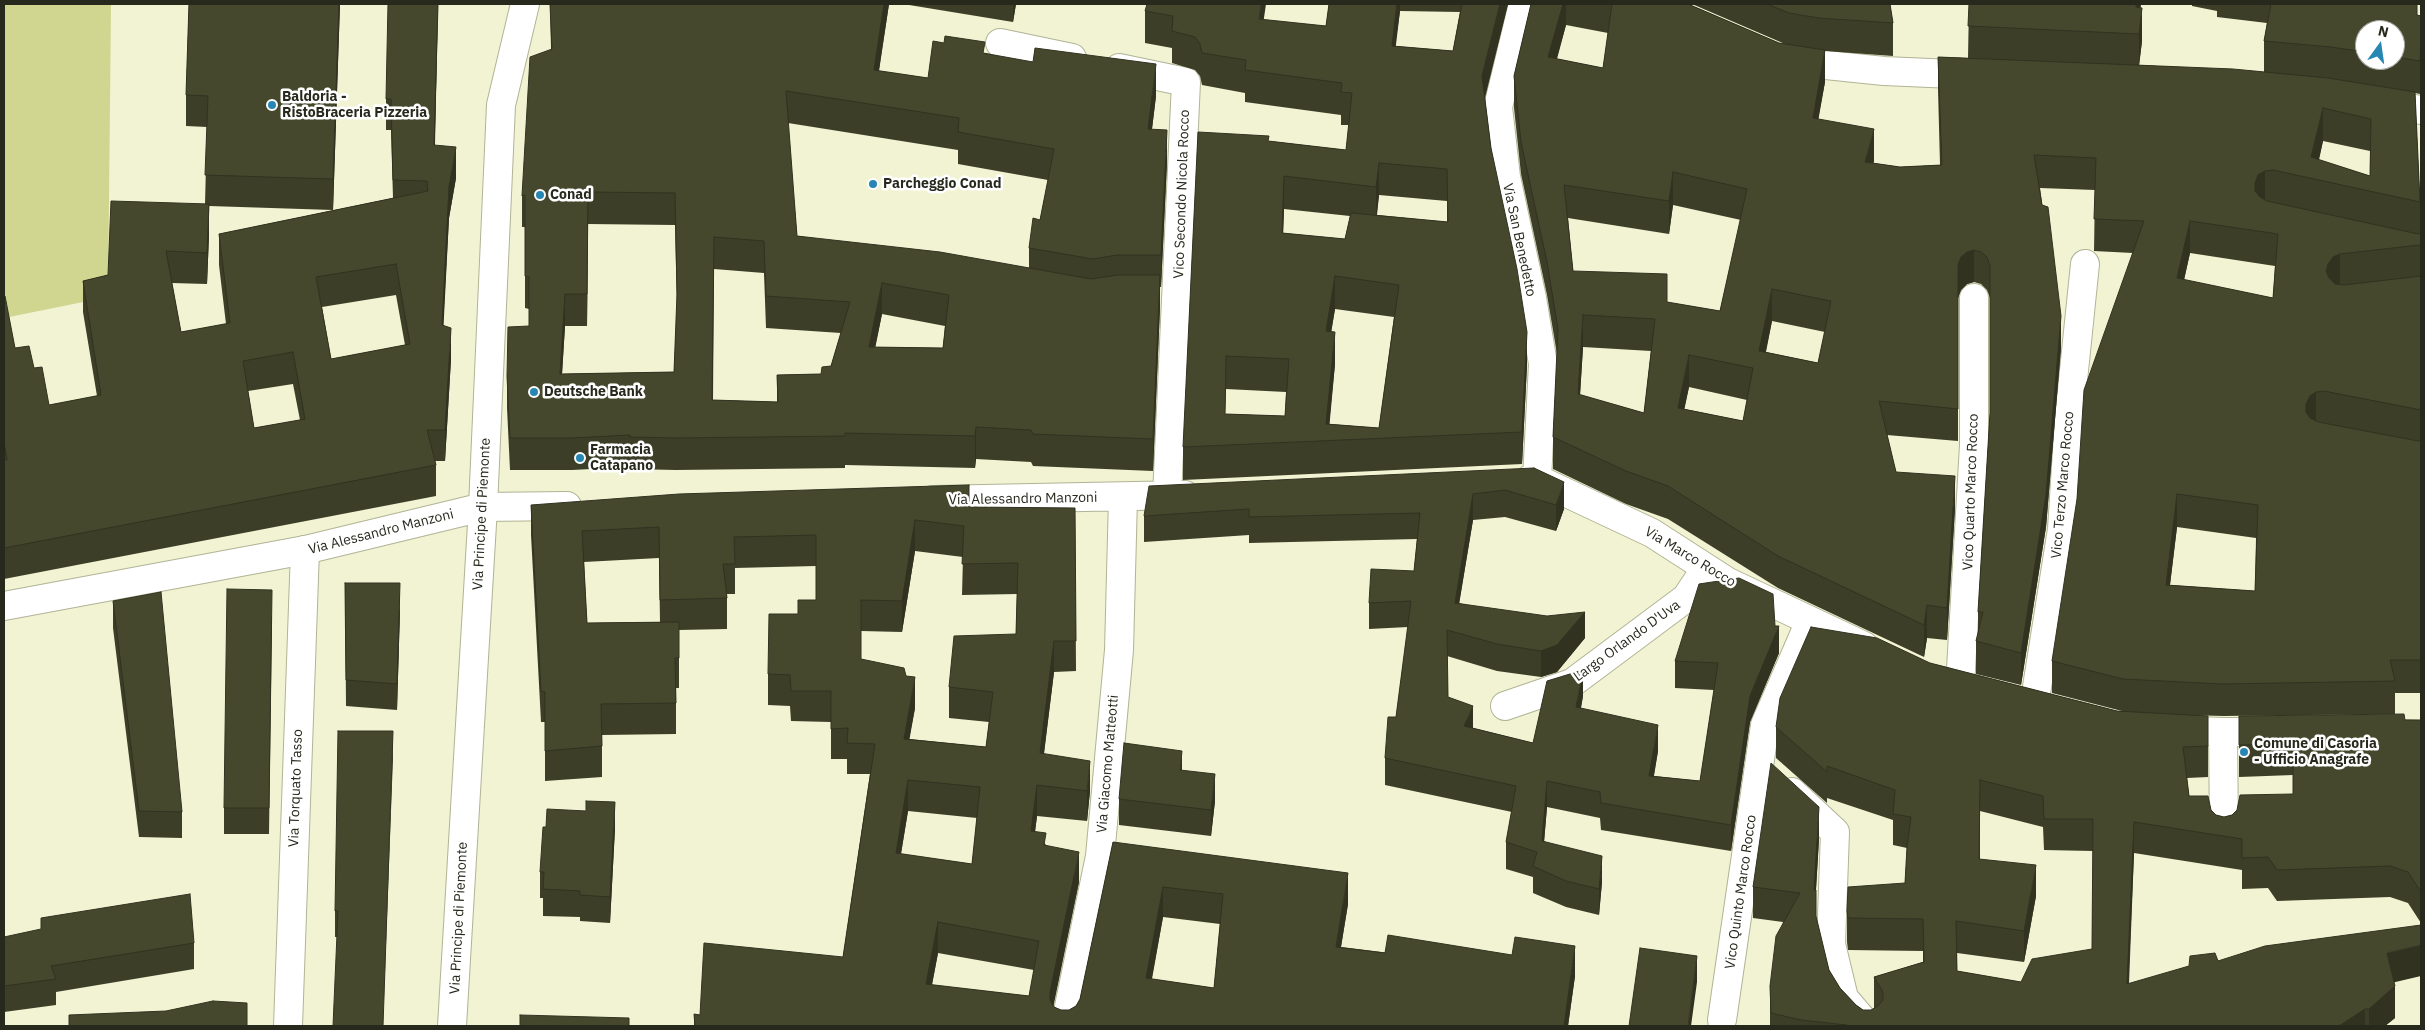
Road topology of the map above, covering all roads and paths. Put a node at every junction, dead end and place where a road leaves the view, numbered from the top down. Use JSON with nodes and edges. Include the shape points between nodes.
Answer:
{"nodes":[{"id":1,"x":525,"y":4,"type":"edge"},
{"id":2,"x":1523,"y":4,"type":"edge"},
{"id":3,"x":1000,"y":43,"type":"dead end"},
{"id":4,"x":1768,"y":54,"type":"edge"},
{"id":5,"x":1998,"y":76,"type":"edge"},
{"id":6,"x":2357,"y":100,"type":"edge"},
{"id":7,"x":2421,"y":110,"type":"edge"},
{"id":8,"x":2085,"y":264,"type":"dead end"},
{"id":9,"x":1974,"y":298,"type":"dead end"},
{"id":10,"x":1537,"y":479,"type":"junction"},
{"id":11,"x":1507,"y":480,"type":"edge"},
{"id":12,"x":1206,"y":494,"type":"edge"},
{"id":13,"x":1167,"y":496,"type":"junction"},
{"id":14,"x":1123,"y":498,"type":"junction"},
{"id":15,"x":903,"y":501,"type":"edge"},
{"id":16,"x":593,"y":505,"type":"edge"},
{"id":17,"x":484,"y":507,"type":"junction"},
{"id":18,"x":305,"y":550,"type":"junction"},
{"id":19,"x":1706,"y":568,"type":"junction"},
{"id":20,"x":4,"y":606,"type":"edge"},
{"id":21,"x":1810,"y":621,"type":"junction"},
{"id":22,"x":1890,"y":658,"type":"edge"},
{"id":23,"x":1934,"y":680,"type":"edge"},
{"id":24,"x":1960,"y":686,"type":"junction"},
{"id":25,"x":1505,"y":706,"type":"dead end"},
{"id":26,"x":2149,"y":729,"type":"edge"},
{"id":27,"x":2302,"y":731,"type":"edge"},
{"id":28,"x":2223,"y":732,"type":"junction"},
{"id":29,"x":1759,"y":764,"type":"junction"},
{"id":30,"x":2224,"y":833,"type":"edge"},
{"id":31,"x":1722,"y":1020,"type":"dead end"},
{"id":32,"x":288,"y":1026,"type":"edge"},
{"id":33,"x":452,"y":1026,"type":"edge"},
{"id":34,"x":1066,"y":1026,"type":"edge"},
{"id":35,"x":1868,"y":1026,"type":"edge"}],
"edges":[{"from":1,"to":17,"type":"street","name":"Via Principe di Piemonte","via":[[501,105]]},
{"from":2,"to":10,"type":"street","name":"Via San Benedetto","via":[[1498,107],[1506,177],[1543,364]]},
{"from":3,"to":13,"type":"street","name":"Vico Secondo Nicola Rocco","via":[[1186,82]]},
{"from":4,"to":5,"type":"street","via":[[1817,66]]},
{"from":6,"to":7,"type":"street"},
{"from":8,"to":24,"type":"street","name":"Vico Terzo Marco Rocco","via":[[2044,708]]},
{"from":9,"to":24,"type":"street","name":"Vico Quarto Marco Rocco","via":[[1974,444]]},
{"from":10,"to":11,"type":"street","name":"Via Marco Rocco"},
{"from":10,"to":19,"type":"street","name":"Via Marco Rocco","via":[[1652,533]]},
{"from":12,"to":13,"type":"street"},
{"from":13,"to":14,"type":"street"},
{"from":14,"to":15,"type":"street","name":"Via Alessandro Manzoni"},
{"from":14,"to":34,"type":"street","name":"Via Giacomo Matteotti","via":[[1119,650],[1100,856]]},
{"from":16,"to":17,"type":"street","name":"Via Alessandro Manzoni"},
{"from":17,"to":18,"type":"street","name":"Via Alessandro Manzoni"},
{"from":17,"to":33,"type":"street","name":"Via Principe di Piemonte"},
{"from":18,"to":20,"type":"street","name":"Via Alessandro Manzoni"},
{"from":18,"to":32,"type":"street","name":"Via Torquato Tasso"},
{"from":19,"to":21,"type":"street","name":"Via Marco Rocco"},
{"from":19,"to":25,"type":"street","name":"Largo Orlando D'Uva","via":[[1686,598],[1572,682]]},
{"from":21,"to":22,"type":"street","name":"Via Marco Rocco"},
{"from":21,"to":29,"type":"street","name":"Vico Quinto Marco Rocco","via":[[1765,725]]},
{"from":23,"to":24,"type":"street"},
{"from":26,"to":28,"type":"street"},
{"from":27,"to":28,"type":"street"},
{"from":28,"to":30,"type":"street"},
{"from":29,"to":31,"type":"street","name":"Vico Quinto Marco Rocco"},
{"from":29,"to":35,"type":"street","via":[[1835,832],[1830,944],[1844,998]]}]}
